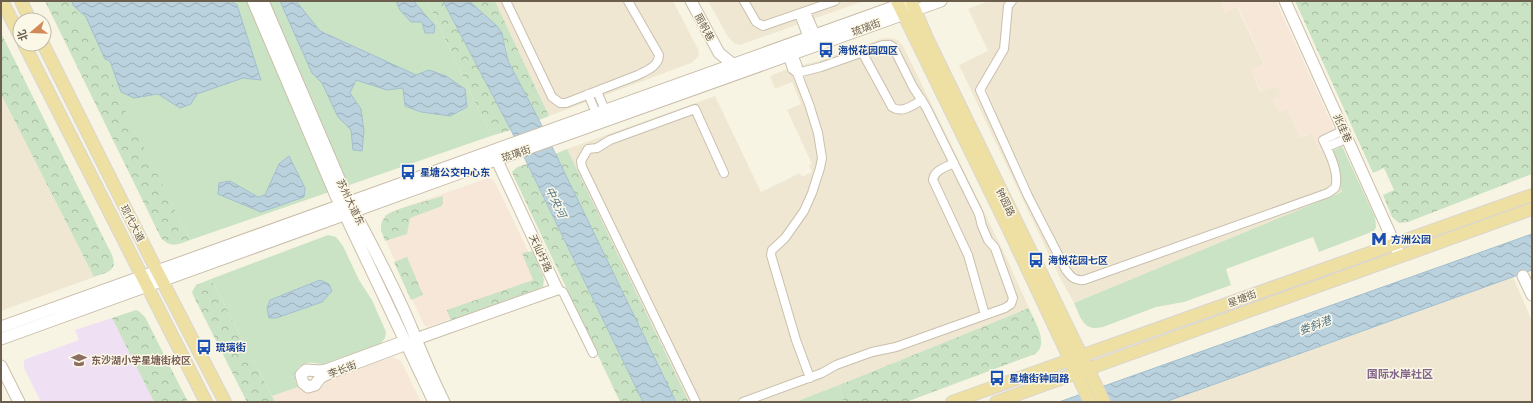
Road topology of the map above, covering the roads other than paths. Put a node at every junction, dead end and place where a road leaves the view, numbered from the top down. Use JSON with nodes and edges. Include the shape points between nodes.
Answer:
{"nodes":[{"id":1,"x":2,"y":1,"type":"edge"},
{"id":2,"x":21,"y":1,"type":"edge"},
{"id":3,"x":253,"y":1,"type":"edge"},
{"id":4,"x":263,"y":1,"type":"edge"},
{"id":5,"x":506,"y":1,"type":"edge"},
{"id":6,"x":628,"y":1,"type":"edge"},
{"id":7,"x":691,"y":1,"type":"edge"},
{"id":8,"x":744,"y":1,"type":"edge"},
{"id":9,"x":835,"y":1,"type":"edge"},
{"id":10,"x":941,"y":1,"type":"edge"},
{"id":11,"x":1012,"y":1,"type":"edge"},
{"id":12,"x":1285,"y":1,"type":"edge"},
{"id":13,"x":906,"y":5,"type":"edge"},
{"id":14,"x":26,"y":12,"type":"edge"},
{"id":15,"x":803,"y":13,"type":"junction"},
{"id":16,"x":12,"y":20,"type":"edge"},
{"id":17,"x":812,"y":36,"type":"junction"},
{"id":18,"x":28,"y":52,"type":"edge"},
{"id":19,"x":46,"y":52,"type":"edge"},
{"id":20,"x":862,"y":52,"type":"junction"},
{"id":21,"x":719,"y":53,"type":"junction"},
{"id":22,"x":790,"y":55,"type":"junction"},
{"id":23,"x":736,"y":69,"type":"junction"},
{"id":24,"x":797,"y":73,"type":"junction"},
{"id":25,"x":720,"y":75,"type":"junction"},
{"id":26,"x":597,"y":91,"type":"junction"},
{"id":27,"x":588,"y":94,"type":"junction"},
{"id":28,"x":922,"y":100,"type":"junction"},
{"id":29,"x":600,"y":112,"type":"junction"},
{"id":30,"x":1346,"y":134,"type":"junction"},
{"id":31,"x":546,"y":137,"type":"junction"},
{"id":32,"x":494,"y":155,"type":"junction"},
{"id":33,"x":954,"y":163,"type":"junction"},
{"id":34,"x":724,"y":173,"type":"dead end"},
{"id":35,"x":1532,"y":194,"type":"edge"},
{"id":36,"x":347,"y":208,"type":"junction"},
{"id":37,"x":1532,"y":209,"type":"edge"},
{"id":38,"x":1395,"y":244,"type":"junction"},
{"id":39,"x":1400,"y":256,"type":"junction"},
{"id":40,"x":159,"y":276,"type":"junction"},
{"id":41,"x":1524,"y":276,"type":"dead end"},
{"id":42,"x":145,"y":281,"type":"junction"},
{"id":43,"x":558,"y":289,"type":"junction"},
{"id":44,"x":1532,"y":295,"type":"edge"},
{"id":45,"x":985,"y":315,"type":"junction"},
{"id":46,"x":1,"y":326,"type":"edge"},
{"id":47,"x":1,"y":339,"type":"edge"},
{"id":48,"x":409,"y":342,"type":"junction"},
{"id":49,"x":593,"y":353,"type":"dead end"},
{"id":50,"x":1082,"y":356,"type":"junction"},
{"id":51,"x":1070,"y":360,"type":"junction"},
{"id":52,"x":1,"y":366,"type":"edge"},
{"id":53,"x":1088,"y":369,"type":"junction"},
{"id":54,"x":1076,"y":373,"type":"junction"},
{"id":55,"x":810,"y":378,"type":"junction"},
{"id":56,"x":1088,"y":397,"type":"edge"},
{"id":57,"x":19,"y":402,"type":"edge"},
{"id":58,"x":206,"y":402,"type":"edge"},
{"id":59,"x":225,"y":402,"type":"edge"},
{"id":60,"x":434,"y":402,"type":"edge"},
{"id":61,"x":444,"y":402,"type":"edge"},
{"id":62,"x":696,"y":402,"type":"edge"},
{"id":63,"x":743,"y":402,"type":"edge"},
{"id":64,"x":952,"y":402,"type":"edge"},
{"id":65,"x":996,"y":402,"type":"edge"},
{"id":66,"x":1104,"y":402,"type":"edge"}],
"edges":[{"from":1,"to":16,"type":"main road"},
{"from":2,"to":14,"type":"main road"},
{"from":3,"to":36,"type":"main road","name":"苏州大道东"},
{"from":4,"to":36,"type":"main road","name":"苏州大道东"},
{"from":5,"to":27,"type":"street","via":[[556,101],[566,103]]},
{"from":6,"to":26,"type":"street","via":[[659,58],[648,70]]},
{"from":7,"to":21,"type":"main road","name":"丽帆巷"},
{"from":8,"to":15,"type":"street","via":[[756,22],[763,26]]},
{"from":9,"to":15,"type":"street"},
{"from":10,"to":13,"type":"main road","name":"琉璃街"},
{"from":11,"to":30,"type":"street","via":[[1008,6],[1004,49],[980,90],[1028,196],[1066,270],[1074,279],[1084,280],[1328,193],[1335,188],[1336,180],[1325,143]]},
{"from":12,"to":30,"type":"main road","name":"兆佳巷"},
{"from":13,"to":17,"type":"main road","name":"琉璃街"},
{"from":13,"to":22,"type":"main road","name":"琉璃街"},
{"from":13,"to":50,"type":"main road","name":"钟园路","via":[[933,51]]},
{"from":13,"to":51,"type":"main road","name":"钟园路"},
{"from":15,"to":17,"type":"street"},
{"from":17,"to":23,"type":"main road","name":"琉璃街"},
{"from":18,"to":42,"type":"main road","name":"现代大道"},
{"from":19,"to":40,"type":"main road","name":"现代大道"},
{"from":20,"to":24,"type":"street"},
{"from":20,"to":28,"type":"street","via":[[883,45],[894,48]]},
{"from":20,"to":28,"type":"street","via":[[892,107],[903,110]]},
{"from":21,"to":23,"type":"main road","name":"丽帆巷"},
{"from":21,"to":25,"type":"main road","name":"丽帆巷"},
{"from":22,"to":23,"type":"main road","name":"琉璃街"},
{"from":22,"to":24,"type":"street","via":[[792,69]]},
{"from":23,"to":25,"type":"main road","name":"琉璃街"},
{"from":24,"to":55,"type":"street","via":[[818,133],[820,168],[804,211],[788,234],[772,250],[771,255]]},
{"from":25,"to":29,"type":"main road","name":"琉璃街"},
{"from":25,"to":31,"type":"main road","name":"琉璃街"},
{"from":26,"to":27,"type":"street"},
{"from":26,"to":29,"type":"street"},
{"from":27,"to":29,"type":"street"},
{"from":28,"to":33,"type":"street"},
{"from":29,"to":31,"type":"main road","name":"琉璃街"},
{"from":30,"to":38,"type":"main road","name":"兆佳巷"},
{"from":31,"to":32,"type":"main road","name":"琉璃街"},
{"from":32,"to":36,"type":"main road","name":"琉璃街"},
{"from":32,"to":43,"type":"main road","name":"天仙圩路"},
{"from":33,"to":45,"type":"street","via":[[937,171],[933,180],[968,255]]},
{"from":33,"to":45,"type":"street","via":[[979,214],[988,240],[995,248],[1013,295],[1013,301],[1008,306]]},
{"from":34,"to":62,"type":"street","via":[[695,110],[610,140],[598,148],[588,149],[581,161]]},
{"from":35,"to":38,"type":"main road","name":"星塘街"},
{"from":36,"to":40,"type":"main road","name":"琉璃街"},
{"from":36,"to":48,"type":"main road","name":"苏州大道东","via":[[367,234]]},
{"from":37,"to":39,"type":"main road","name":"星塘街"},
{"from":38,"to":39,"type":"main road","name":"兆佳巷"},
{"from":38,"to":50,"type":"main road","name":"星塘街"},
{"from":39,"to":53,"type":"main road","name":"星塘街"},
{"from":40,"to":42,"type":"main road","name":"琉璃街"},
{"from":40,"to":59,"type":"main road","name":"现代大道"},
{"from":41,"to":44,"type":"main road"},
{"from":42,"to":46,"type":"main road","name":"琉璃街"},
{"from":42,"to":47,"type":"main road","name":"琉璃街"},
{"from":42,"to":58,"type":"main road","name":"现代大道"},
{"from":43,"to":48,"type":"main road","name":"李长街"},
{"from":43,"to":49,"type":"street","name":"天仙圩路","via":[[562,292]]},
{"from":45,"to":55,"type":"street","via":[[896,347],[872,352]]},
{"from":48,"to":48,"type":"main road","name":"李长街","via":[[326,370],[306,370],[302,375],[303,383],[308,387],[312,386],[327,374]]},
{"from":48,"to":60,"type":"main road","name":"苏州大道东"},
{"from":48,"to":61,"type":"main road","name":"苏州大道东"},
{"from":50,"to":51,"type":"main road","name":"星塘街"},
{"from":50,"to":53,"type":"main road","name":"钟园路"},
{"from":51,"to":54,"type":"main road","name":"钟园路"},
{"from":51,"to":64,"type":"main road","name":"星塘街"},
{"from":52,"to":57,"type":"main road"},
{"from":53,"to":54,"type":"main road","name":"星塘街"},
{"from":53,"to":66,"type":"main road","name":"钟园路"},
{"from":54,"to":56,"type":"main road","name":"钟园路"},
{"from":54,"to":65,"type":"main road","name":"星塘街"},
{"from":55,"to":63,"type":"street"}]}
